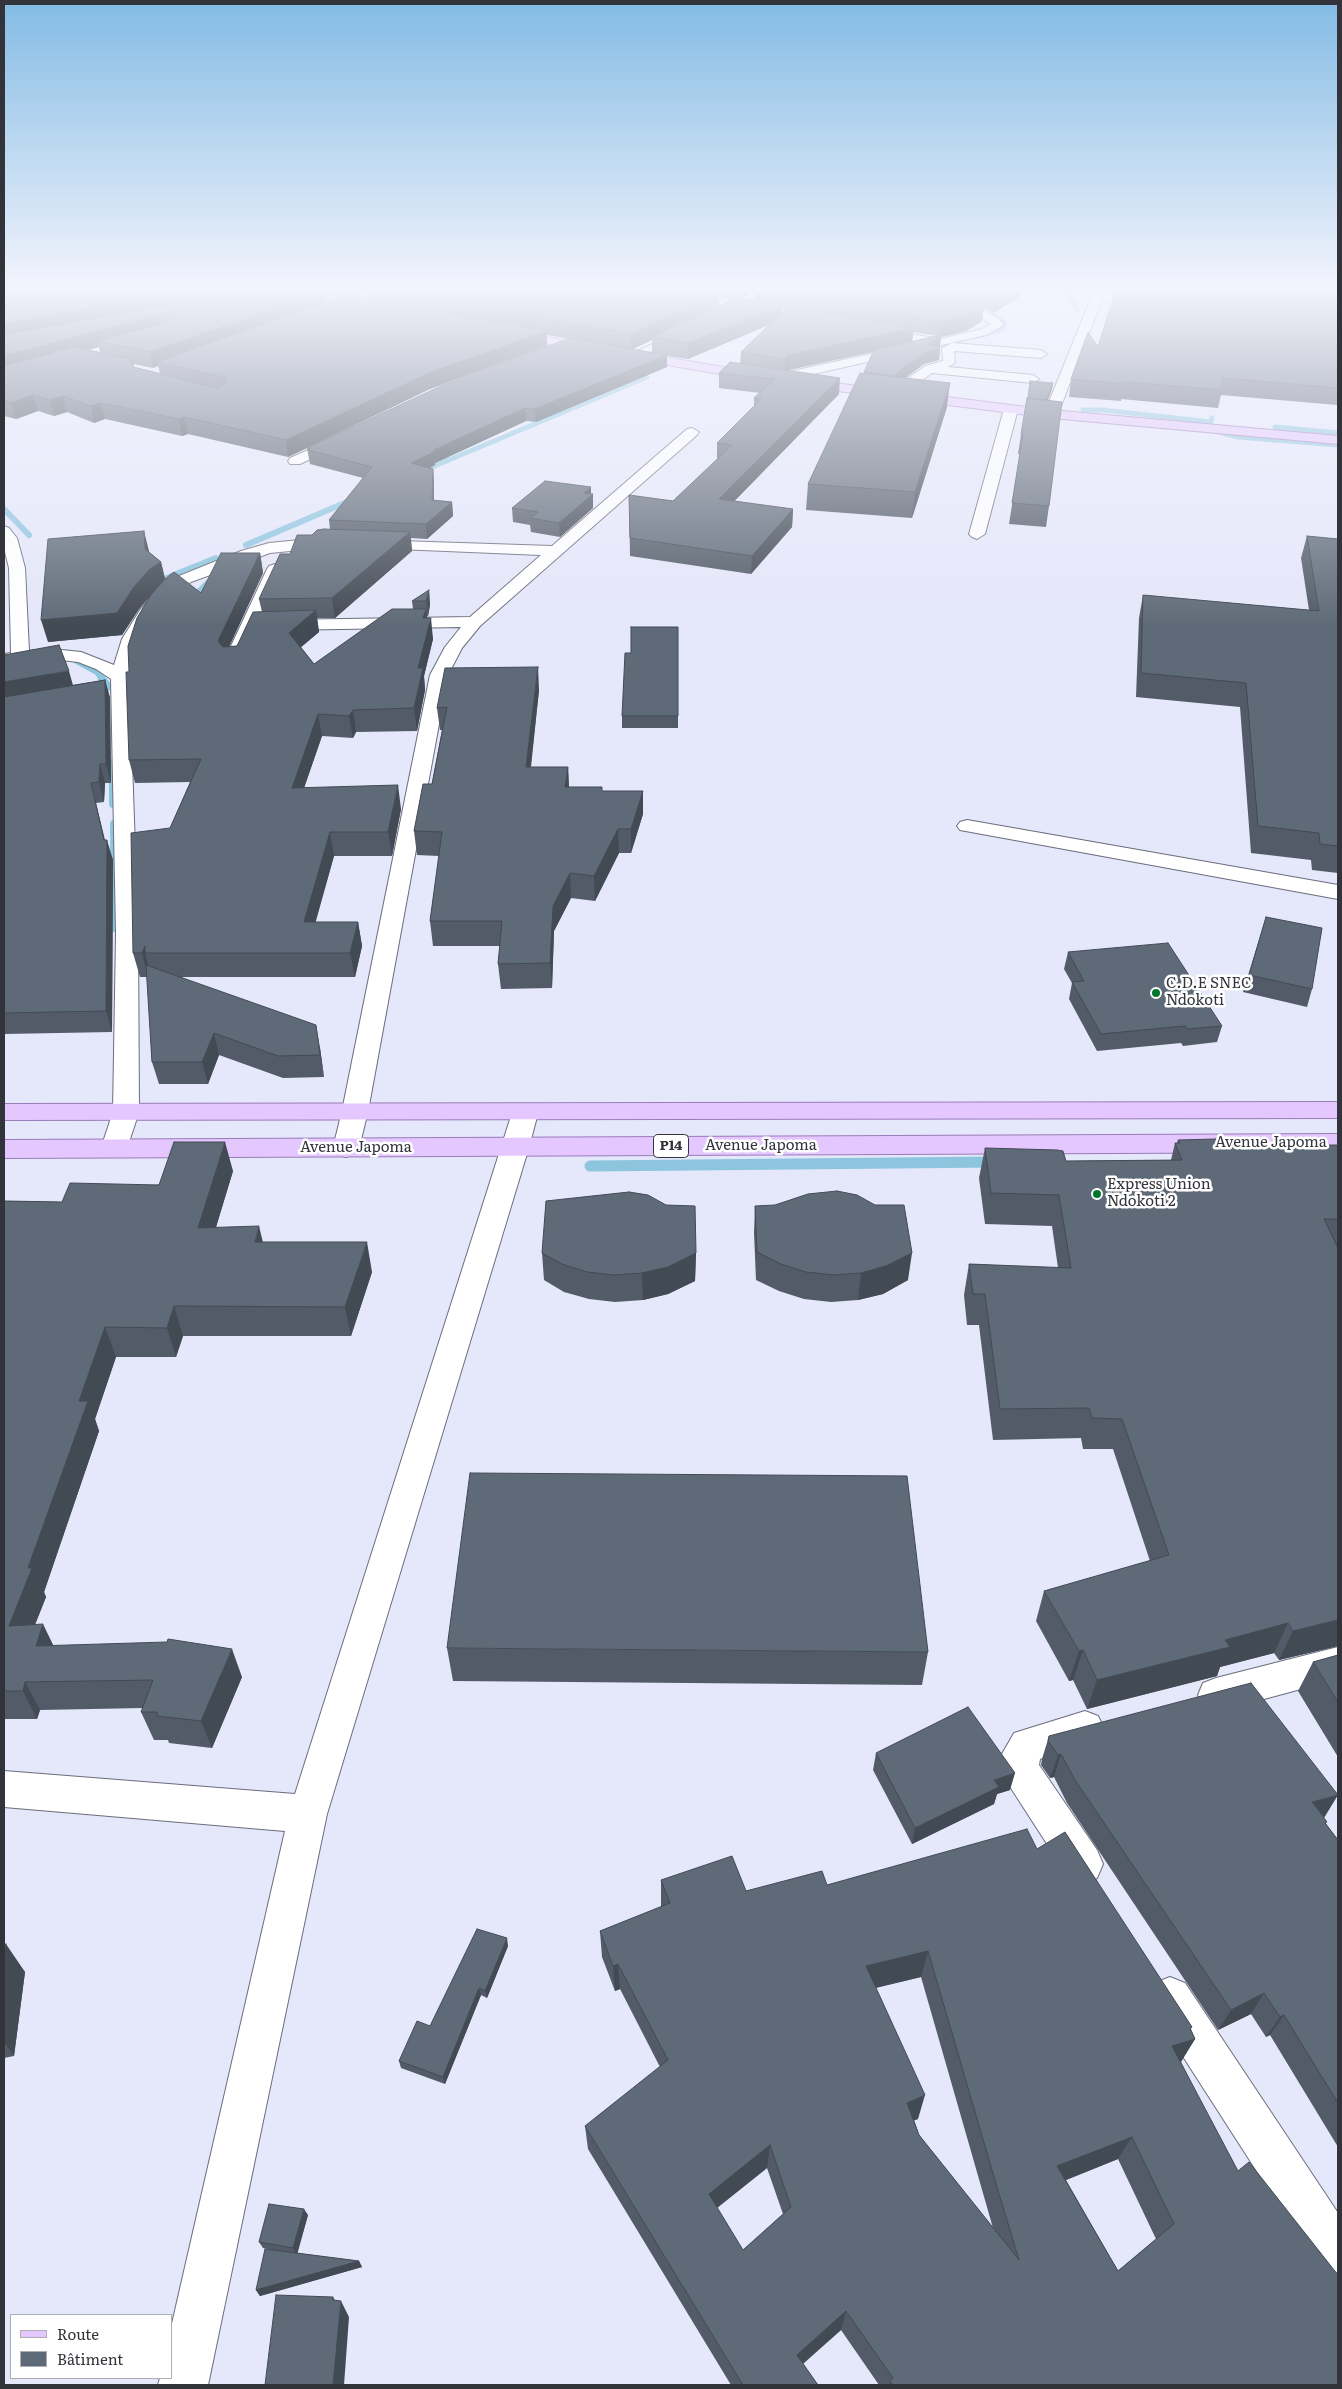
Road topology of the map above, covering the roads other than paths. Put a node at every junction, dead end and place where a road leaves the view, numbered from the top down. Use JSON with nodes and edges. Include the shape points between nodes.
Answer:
{"nodes":[{"id":1,"x":966,"y":402,"type":"edge"},
{"id":2,"x":998,"y":402,"type":"edge"},
{"id":3,"x":1055,"y":402,"type":"edge"},
{"id":4,"x":1011,"y":409,"type":"junction"},
{"id":5,"x":1052,"y":410,"type":"junction"},
{"id":6,"x":355,"y":432,"type":"edge"},
{"id":7,"x":692,"y":432,"type":"dead end"},
{"id":8,"x":1338,"y":434,"type":"edge"},
{"id":9,"x":1338,"y":440,"type":"edge"},
{"id":10,"x":295,"y":461,"type":"edge"},
{"id":11,"x":4,"y":531,"type":"edge"},
{"id":12,"x":977,"y":534,"type":"dead end"},
{"id":13,"x":286,"y":545,"type":"junction"},
{"id":14,"x":555,"y":551,"type":"junction"},
{"id":15,"x":474,"y":622,"type":"junction"},
{"id":16,"x":249,"y":626,"type":"junction"},
{"id":17,"x":12,"y":657,"type":"edge"},
{"id":18,"x":233,"y":663,"type":"edge"},
{"id":19,"x":120,"y":677,"type":"junction"},
{"id":20,"x":967,"y":826,"type":"dead end"},
{"id":21,"x":1338,"y":892,"type":"edge"},
{"id":22,"x":1338,"y":1110,"type":"edge"},
{"id":23,"x":355,"y":1111,"type":"junction"},
{"id":24,"x":4,"y":1112,"type":"edge"},
{"id":25,"x":126,"y":1112,"type":"junction"},
{"id":26,"x":525,"y":1113,"type":"junction"},
{"id":27,"x":114,"y":1148,"type":"junction"},
{"id":28,"x":346,"y":1148,"type":"junction"},
{"id":29,"x":516,"y":1148,"type":"junction"},
{"id":30,"x":4,"y":1149,"type":"edge"},
{"id":31,"x":1335,"y":1149,"type":"edge"},
{"id":32,"x":1338,"y":1663,"type":"edge"},
{"id":33,"x":1184,"y":1703,"type":"edge"},
{"id":34,"x":1116,"y":1720,"type":"edge"},
{"id":35,"x":4,"y":1789,"type":"edge"},
{"id":36,"x":308,"y":1814,"type":"junction"},
{"id":37,"x":1102,"y":1893,"type":"edge"},
{"id":38,"x":1150,"y":1967,"type":"edge"},
{"id":39,"x":1338,"y":2250,"type":"edge"},
{"id":40,"x":183,"y":2385,"type":"edge"}],
"edges":[{"from":1,"to":4,"type":"main road"},
{"from":2,"to":5,"type":"main road"},
{"from":3,"to":5,"type":"street"},
{"from":4,"to":5,"type":"main road"},
{"from":4,"to":12,"type":"street"},
{"from":5,"to":8,"type":"main road"},
{"from":5,"to":9,"type":"main road"},
{"from":6,"to":10,"type":"street"},
{"from":7,"to":14,"type":"street"},
{"from":11,"to":17,"type":"street","via":[[17,568]]},
{"from":13,"to":14,"type":"street","via":[[327,541]]},
{"from":13,"to":16,"type":"street"},
{"from":13,"to":19,"type":"street","via":[[247,554],[185,579],[162,595],[134,634]]},
{"from":14,"to":15,"type":"street"},
{"from":15,"to":16,"type":"street"},
{"from":15,"to":23,"type":"street","via":[[454,647],[439,675]]},
{"from":16,"to":18,"type":"street"},
{"from":17,"to":19,"type":"street","via":[[52,654],[81,657]]},
{"from":19,"to":25,"type":"street","via":[[127,923]]},
{"from":20,"to":21,"type":"street"},
{"from":22,"to":26,"type":"main road","number":"P14"},
{"from":23,"to":25,"type":"main road","number":"P14"},
{"from":23,"to":26,"type":"main road","number":"P14"},
{"from":23,"to":28,"type":"street"},
{"from":24,"to":25,"type":"main road","number":"P14"},
{"from":25,"to":27,"type":"street"},
{"from":26,"to":29,"type":"street"},
{"from":27,"to":28,"type":"main road","name":"Avenue Japoma","number":"P14"},
{"from":27,"to":30,"type":"main road","name":"Avenue Japoma","number":"P14"},
{"from":28,"to":29,"type":"main road","name":"Avenue Japoma","number":"P14"},
{"from":29,"to":31,"type":"main road","name":"Avenue Japoma","number":"P14"},
{"from":29,"to":36,"type":"street"},
{"from":32,"to":33,"type":"street"},
{"from":34,"to":37,"type":"street","via":[[1039,1740],[1027,1745],[1021,1754],[1020,1768]]},
{"from":35,"to":36,"type":"street"},
{"from":36,"to":40,"type":"street"},
{"from":38,"to":39,"type":"street","via":[[1317,2224]]}]}
